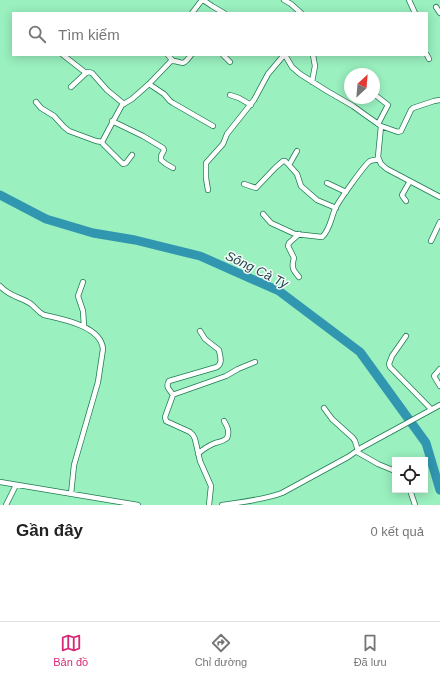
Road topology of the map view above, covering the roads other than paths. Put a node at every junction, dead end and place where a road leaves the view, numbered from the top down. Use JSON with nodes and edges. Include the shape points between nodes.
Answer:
{"nodes":[{"id":1,"x":203,"y":0,"type":"edge"},
{"id":2,"x":284,"y":0,"type":"edge"},
{"id":3,"x":409,"y":0,"type":"edge"},
{"id":4,"x":436,"y":7,"type":"dead end"},
{"id":5,"x":193,"y":12,"type":"edge"},
{"id":6,"x":222,"y":12,"type":"edge"},
{"id":7,"x":300,"y":12,"type":"edge"},
{"id":8,"x":415,"y":12,"type":"edge"},
{"id":9,"x":440,"y":13,"type":"edge"},
{"id":10,"x":64,"y":56,"type":"edge"},
{"id":11,"x":169,"y":56,"type":"edge"},
{"id":12,"x":189,"y":56,"type":"edge"},
{"id":13,"x":224,"y":56,"type":"edge"},
{"id":14,"x":283,"y":56,"type":"edge"},
{"id":15,"x":285,"y":56,"type":"edge"},
{"id":16,"x":313,"y":56,"type":"edge"},
{"id":17,"x":172,"y":60,"type":"junction"},
{"id":18,"x":230,"y":62,"type":"dead end"},
{"id":19,"x":86,"y":73,"type":"junction"},
{"id":20,"x":312,"y":82,"type":"junction"},
{"id":21,"x":149,"y":84,"type":"junction"},
{"id":22,"x":71,"y":87,"type":"dead end"},
{"id":23,"x":230,"y":94,"type":"dead end"},
{"id":24,"x":344,"y":98,"type":"edge"},
{"id":25,"x":380,"y":99,"type":"edge"},
{"id":26,"x":440,"y":100,"type":"edge"},
{"id":27,"x":36,"y":102,"type":"dead end"},
{"id":28,"x":124,"y":104,"type":"junction"},
{"id":29,"x":251,"y":104,"type":"junction"},
{"id":30,"x":354,"y":104,"type":"edge"},
{"id":31,"x":112,"y":121,"type":"junction"},
{"id":32,"x":380,"y":125,"type":"junction"},
{"id":33,"x":213,"y":126,"type":"dead end"},
{"id":34,"x":102,"y":142,"type":"junction"},
{"id":35,"x":297,"y":151,"type":"dead end"},
{"id":36,"x":132,"y":155,"type":"dead end"},
{"id":37,"x":379,"y":159,"type":"junction"},
{"id":38,"x":289,"y":165,"type":"junction"},
{"id":39,"x":173,"y":168,"type":"dead end"},
{"id":40,"x":410,"y":181,"type":"junction"},
{"id":41,"x":327,"y":183,"type":"dead end"},
{"id":42,"x":244,"y":184,"type":"dead end"},
{"id":43,"x":208,"y":190,"type":"dead end"},
{"id":44,"x":346,"y":192,"type":"junction"},
{"id":45,"x":440,"y":197,"type":"edge"},
{"id":46,"x":406,"y":201,"type":"dead end"},
{"id":47,"x":336,"y":208,"type":"junction"},
{"id":48,"x":263,"y":214,"type":"dead end"},
{"id":49,"x":440,"y":222,"type":"edge"},
{"id":50,"x":299,"y":234,"type":"junction"},
{"id":51,"x":431,"y":241,"type":"dead end"},
{"id":52,"x":299,"y":277,"type":"dead end"},
{"id":53,"x":83,"y":282,"type":"dead end"},
{"id":54,"x":0,"y":286,"type":"edge"},
{"id":55,"x":84,"y":326,"type":"junction"},
{"id":56,"x":200,"y":331,"type":"dead end"},
{"id":57,"x":406,"y":336,"type":"dead end"},
{"id":58,"x":255,"y":362,"type":"dead end"},
{"id":59,"x":440,"y":369,"type":"edge"},
{"id":60,"x":440,"y":386,"type":"edge"},
{"id":61,"x":173,"y":395,"type":"junction"},
{"id":62,"x":440,"y":405,"type":"edge"},
{"id":63,"x":324,"y":408,"type":"dead end"},
{"id":64,"x":429,"y":410,"type":"junction"},
{"id":65,"x":224,"y":420,"type":"dead end"},
{"id":66,"x":357,"y":452,"type":"junction"},
{"id":67,"x":198,"y":454,"type":"junction"},
{"id":68,"x":392,"y":470,"type":"edge"},
{"id":69,"x":0,"y":482,"type":"edge"},
{"id":70,"x":16,"y":485,"type":"junction"},
{"id":71,"x":411,"y":493,"type":"edge"},
{"id":72,"x":71,"y":494,"type":"junction"},
{"id":73,"x":6,"y":505,"type":"edge"},
{"id":74,"x":138,"y":505,"type":"edge"},
{"id":75,"x":209,"y":505,"type":"edge"},
{"id":76,"x":222,"y":505,"type":"edge"},
{"id":77,"x":415,"y":505,"type":"edge"}],
"edges":[{"from":1,"to":5,"type":"street"},
{"from":1,"to":6,"type":"street"},
{"from":2,"to":7,"type":"street"},
{"from":3,"to":8,"type":"street"},
{"from":4,"to":9,"type":"street"},
{"from":10,"to":19,"type":"street"},
{"from":11,"to":17,"type":"street"},
{"from":12,"to":17,"type":"street","via":[[182,63]]},
{"from":13,"to":18,"type":"street"},
{"from":14,"to":29,"type":"street","via":[[268,74]]},
{"from":15,"to":20,"type":"street","via":[[294,69]]},
{"from":16,"to":20,"type":"street","via":[[315,66]]},
{"from":17,"to":21,"type":"street"},
{"from":19,"to":22,"type":"street"},
{"from":19,"to":28,"type":"street","via":[[92,73]]},
{"from":20,"to":24,"type":"street"},
{"from":21,"to":28,"type":"street"},
{"from":21,"to":33,"type":"street","via":[[162,92],[173,104]]},
{"from":23,"to":29,"type":"street"},
{"from":25,"to":32,"type":"street","via":[[388,105]]},
{"from":26,"to":32,"type":"street","via":[[413,108],[399,132]]},
{"from":27,"to":34,"type":"street","via":[[69,131]]},
{"from":28,"to":31,"type":"street"},
{"from":29,"to":43,"type":"street","via":[[206,163]]},
{"from":30,"to":32,"type":"street"},
{"from":31,"to":34,"type":"street"},
{"from":31,"to":39,"type":"street","via":[[163,147],[161,160]]},
{"from":32,"to":37,"type":"street"},
{"from":34,"to":36,"type":"street","via":[[123,164]]},
{"from":35,"to":38,"type":"street"},
{"from":37,"to":40,"type":"street","via":[[381,164]]},
{"from":37,"to":44,"type":"street","via":[[366,164]]},
{"from":38,"to":42,"type":"street","via":[[283,160],[256,188]]},
{"from":38,"to":47,"type":"street","via":[[297,174],[301,186],[317,200]]},
{"from":40,"to":45,"type":"street"},
{"from":40,"to":46,"type":"street","via":[[402,195]]},
{"from":41,"to":44,"type":"street"},
{"from":44,"to":47,"type":"street"},
{"from":47,"to":50,"type":"street","via":[[323,236]]},
{"from":48,"to":50,"type":"street","via":[[271,223]]},
{"from":49,"to":51,"type":"street"},
{"from":50,"to":52,"type":"street","via":[[288,246],[294,258],[292,267]]},
{"from":53,"to":55,"type":"street","via":[[78,296]]},
{"from":54,"to":55,"type":"street","via":[[31,304],[44,315]]},
{"from":55,"to":72,"type":"street","via":[[100,340],[103,349],[98,382],[74,465]]},
{"from":56,"to":61,"type":"street","via":[[205,339],[219,350],[220,365],[169,381],[167,387]]},
{"from":57,"to":64,"type":"street","via":[[389,364]]},
{"from":58,"to":61,"type":"street","via":[[226,376]]},
{"from":59,"to":60,"type":"street","via":[[434,376]]},
{"from":61,"to":67,"type":"street","via":[[165,420],[193,435]]},
{"from":62,"to":64,"type":"street"},
{"from":63,"to":66,"type":"street","via":[[353,438]]},
{"from":64,"to":66,"type":"street"},
{"from":65,"to":67,"type":"street","via":[[228,429],[227,438],[209,445]]},
{"from":66,"to":68,"type":"street"},
{"from":66,"to":76,"type":"street","via":[[282,493],[258,500]]},
{"from":67,"to":75,"type":"street","via":[[211,486]]},
{"from":69,"to":70,"type":"street"},
{"from":70,"to":72,"type":"street"},
{"from":70,"to":73,"type":"street"},
{"from":71,"to":77,"type":"street"},
{"from":72,"to":74,"type":"street"}]}
